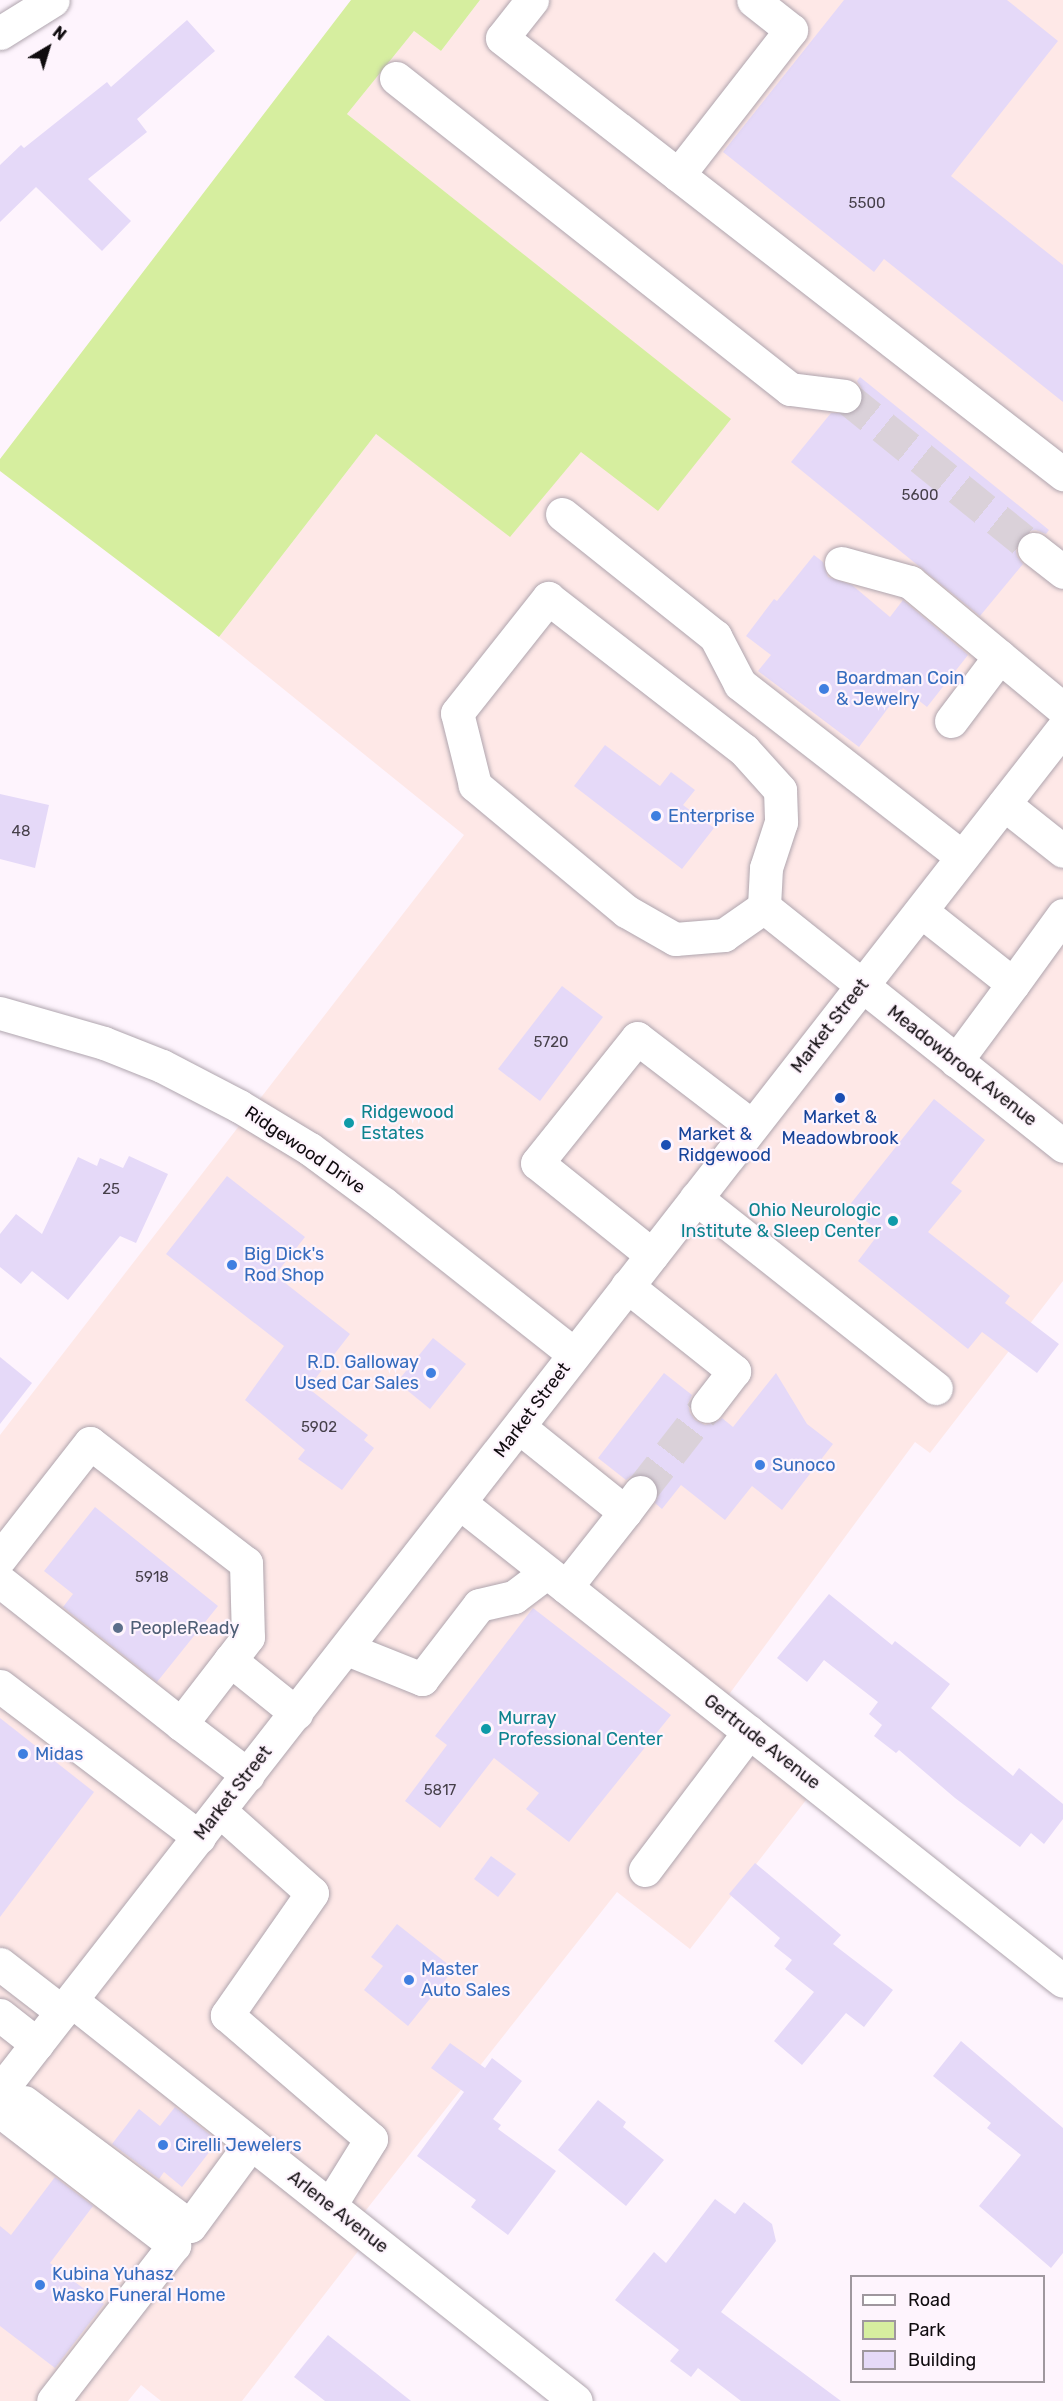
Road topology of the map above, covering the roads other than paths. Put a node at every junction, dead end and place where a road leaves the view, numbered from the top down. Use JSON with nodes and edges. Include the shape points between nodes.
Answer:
{"nodes":[{"id":1,"x":53,"y":0,"type":"edge"},
{"id":2,"x":532,"y":0,"type":"edge"},
{"id":3,"x":753,"y":0,"type":"edge"},
{"id":4,"x":0,"y":33,"type":"edge"},
{"id":5,"x":396,"y":78,"type":"dead end"},
{"id":6,"x":678,"y":175,"type":"junction"},
{"id":7,"x":845,"y":396,"type":"tunnel mouth"},
{"id":8,"x":1063,"y":474,"type":"edge"},
{"id":9,"x":562,"y":514,"type":"dead end"},
{"id":10,"x":1034,"y":549,"type":"tunnel mouth"},
{"id":11,"x":841,"y":563,"type":"dead end"},
{"id":12,"x":1063,"y":572,"type":"edge"},
{"id":13,"x":1000,"y":657,"type":"junction"},
{"id":14,"x":1063,"y":709,"type":"edge"},
{"id":15,"x":951,"y":721,"type":"dead end"},
{"id":16,"x":1058,"y":744,"type":"edge"},
{"id":17,"x":1004,"y":804,"type":"junction"},
{"id":18,"x":1063,"y":851,"type":"edge"},
{"id":19,"x":962,"y":857,"type":"junction"},
{"id":20,"x":764,"y":907,"type":"junction"},
{"id":21,"x":921,"y":911,"type":"junction"},
{"id":22,"x":1063,"y":915,"type":"edge"},
{"id":23,"x":1012,"y":984,"type":"junction"},
{"id":24,"x":861,"y":987,"type":"junction"},
{"id":25,"x":3,"y":1019,"type":"edge"},
{"id":26,"x":956,"y":1061,"type":"junction"},
{"id":27,"x":752,"y":1126,"type":"junction"},
{"id":28,"x":1063,"y":1146,"type":"edge"},
{"id":29,"x":696,"y":1198,"type":"junction"},
{"id":30,"x":652,"y":1255,"type":"junction"},
{"id":31,"x":627,"y":1286,"type":"junction"},
{"id":32,"x":574,"y":1354,"type":"junction"},
{"id":33,"x":936,"y":1388,"type":"dead end"},
{"id":34,"x":707,"y":1406,"type":"tunnel mouth"},
{"id":35,"x":519,"y":1427,"type":"junction"},
{"id":36,"x":460,"y":1503,"type":"junction"},
{"id":37,"x":0,"y":1558,"type":"edge"},
{"id":38,"x":556,"y":1580,"type":"junction"},
{"id":39,"x":0,"y":1581,"type":"edge"},
{"id":40,"x":346,"y":1648,"type":"junction"},
{"id":41,"x":230,"y":1660,"type":"junction"},
{"id":42,"x":0,"y":1686,"type":"edge"},
{"id":43,"x":297,"y":1713,"type":"junction"},
{"id":44,"x":181,"y":1724,"type":"junction"},
{"id":45,"x":748,"y":1732,"type":"junction"},
{"id":46,"x":248,"y":1775,"type":"junction"},
{"id":47,"x":220,"y":1811,"type":"junction"},
{"id":48,"x":199,"y":1837,"type":"junction"},
{"id":49,"x":645,"y":1870,"type":"dead end"},
{"id":50,"x":0,"y":1964,"type":"edge"},
{"id":51,"x":1063,"y":1982,"type":"edge"},
{"id":52,"x":67,"y":2006,"type":"junction"},
{"id":53,"x":0,"y":2014,"type":"edge"},
{"id":54,"x":37,"y":2044,"type":"junction"},
{"id":55,"x":1,"y":2096,"type":"edge"},
{"id":56,"x":251,"y":2143,"type":"junction"},
{"id":57,"x":330,"y":2205,"type":"junction"},
{"id":58,"x":53,"y":2401,"type":"edge"},
{"id":59,"x":576,"y":2401,"type":"edge"}],
"edges":[{"from":1,"to":4,"type":"street"},
{"from":2,"to":6,"type":"street","via":[[502,38]]},
{"from":3,"to":6,"type":"street","via":[[791,30]]},
{"from":5,"to":7,"type":"street","via":[[790,389]]},
{"from":6,"to":8,"type":"street"},
{"from":9,"to":19,"type":"street","via":[[715,636],[740,684]]},
{"from":10,"to":12,"type":"street"},
{"from":11,"to":13,"type":"street","via":[[910,582]]},
{"from":13,"to":14,"type":"street"},
{"from":13,"to":15,"type":"street"},
{"from":16,"to":17,"type":"street","name":"Market Street"},
{"from":17,"to":18,"type":"street"},
{"from":17,"to":19,"type":"street","name":"Market Street"},
{"from":19,"to":21,"type":"street","name":"Market Street"},
{"from":20,"to":20,"type":"street","via":[[724,935],[675,939],[626,911],[476,785],[458,713],[548,597],[744,750],[780,790],[782,822],[766,868]]},
{"from":20,"to":24,"type":"street","name":"Meadowbrook Avenue"},
{"from":21,"to":23,"type":"street"},
{"from":21,"to":24,"type":"street","name":"Market Street"},
{"from":22,"to":23,"type":"street"},
{"from":23,"to":26,"type":"street"},
{"from":24,"to":26,"type":"street","name":"Meadowbrook Avenue"},
{"from":24,"to":27,"type":"street","name":"Market Street"},
{"from":25,"to":32,"type":"street","name":"Ridgewood Drive","via":[[104,1043],[239,1106],[310,1149],[375,1197]]},
{"from":26,"to":28,"type":"street","name":"Meadowbrook Avenue"},
{"from":27,"to":29,"type":"street","name":"Market Street"},
{"from":27,"to":30,"type":"street","via":[[637,1038],[537,1163]]},
{"from":29,"to":30,"type":"street","name":"Market Street"},
{"from":29,"to":33,"type":"street"},
{"from":30,"to":31,"type":"street","name":"Market Street"},
{"from":31,"to":32,"type":"street","name":"Market Street"},
{"from":31,"to":34,"type":"street","via":[[734,1371]]},
{"from":32,"to":35,"type":"street","name":"Market Street"},
{"from":35,"to":36,"type":"street","name":"Market Street"},
{"from":35,"to":38,"type":"street","via":[[633,1502]]},
{"from":36,"to":38,"type":"street","name":"Gertrude Avenue"},
{"from":36,"to":40,"type":"street","name":"Market Street"},
{"from":37,"to":41,"type":"street","via":[[90,1443],[246,1563],[248,1637]]},
{"from":38,"to":40,"type":"street","via":[[514,1597],[479,1605],[422,1679]]},
{"from":38,"to":45,"type":"street","name":"Gertrude Avenue"},
{"from":39,"to":44,"type":"street"},
{"from":40,"to":43,"type":"street","name":"Market Street"},
{"from":41,"to":43,"type":"street"},
{"from":41,"to":44,"type":"street"},
{"from":42,"to":48,"type":"street"},
{"from":43,"to":46,"type":"street","name":"Market Street"},
{"from":44,"to":46,"type":"street"},
{"from":45,"to":49,"type":"street"},
{"from":45,"to":51,"type":"street","name":"Gertrude Avenue"},
{"from":46,"to":47,"type":"street","name":"Market Street"},
{"from":47,"to":48,"type":"street","name":"Market Street"},
{"from":47,"to":57,"type":"street","via":[[312,1893],[227,2015],[371,2139]]},
{"from":48,"to":52,"type":"street","name":"Market Street"},
{"from":50,"to":52,"type":"street","name":"Arlene Avenue"},
{"from":52,"to":54,"type":"street","name":"Market Street"},
{"from":52,"to":56,"type":"street","name":"Arlene Avenue"},
{"from":53,"to":54,"type":"street"},
{"from":54,"to":55,"type":"street","name":"Market Street"},
{"from":55,"to":56,"type":"street","via":[[190,2226]]},
{"from":55,"to":58,"type":"street","via":[[174,2245]]},
{"from":56,"to":57,"type":"street","name":"Arlene Avenue"},
{"from":57,"to":59,"type":"street","name":"Arlene Avenue"}]}
